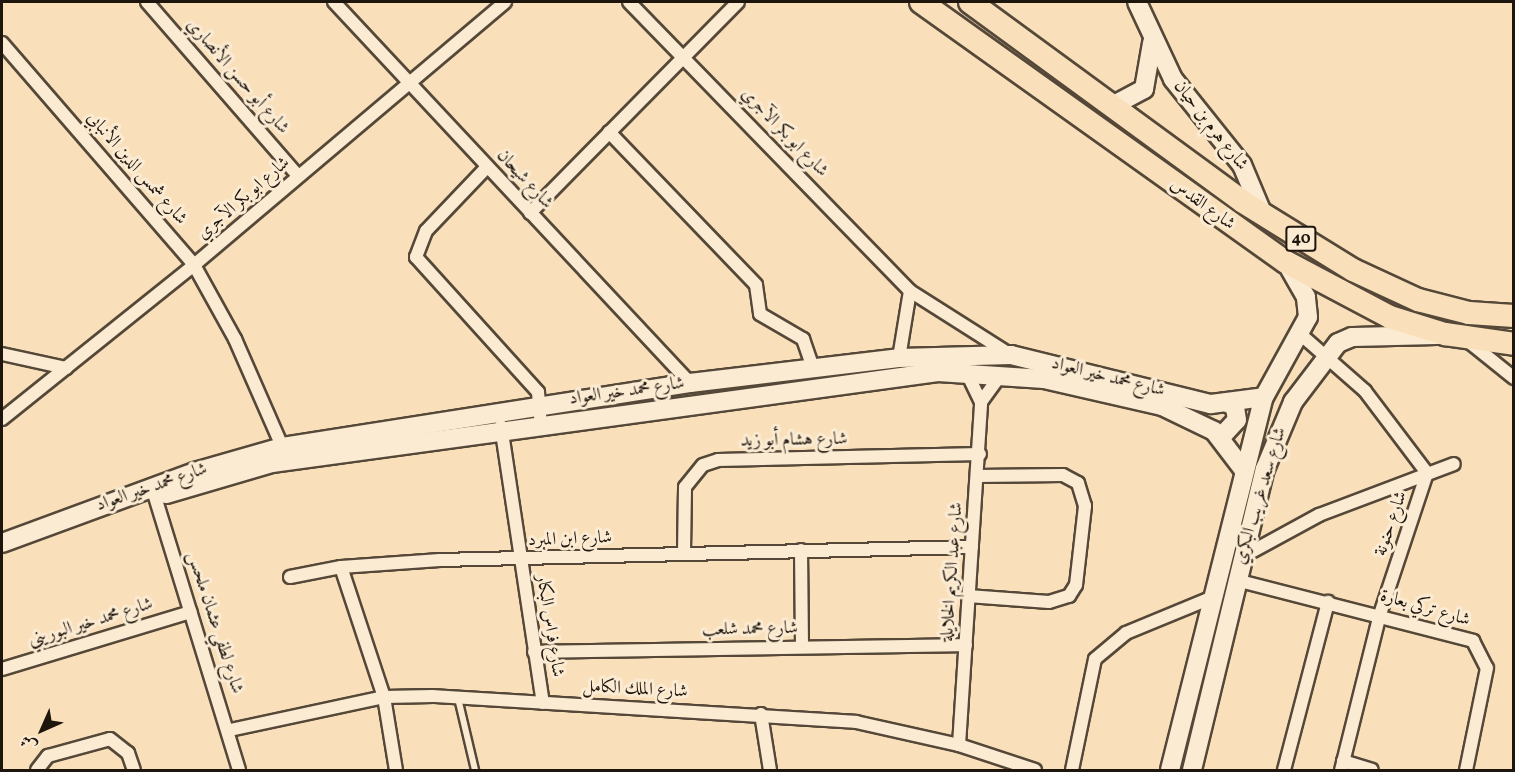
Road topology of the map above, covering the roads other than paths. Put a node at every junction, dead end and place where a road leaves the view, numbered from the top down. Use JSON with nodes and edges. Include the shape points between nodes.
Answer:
{"nodes":[{"id":1,"x":147,"y":2,"type":"edge"},
{"id":2,"x":334,"y":2,"type":"edge"},
{"id":3,"x":504,"y":2,"type":"edge"},
{"id":4,"x":629,"y":2,"type":"edge"},
{"id":5,"x":738,"y":2,"type":"edge"},
{"id":6,"x":921,"y":2,"type":"edge"},
{"id":7,"x":970,"y":2,"type":"edge"},
{"id":8,"x":1137,"y":2,"type":"edge"},
{"id":9,"x":1151,"y":38,"type":"junction"},
{"id":10,"x":2,"y":43,"type":"edge"},
{"id":11,"x":684,"y":55,"type":"junction"},
{"id":12,"x":410,"y":83,"type":"junction"},
{"id":13,"x":1114,"y":105,"type":"junction"},
{"id":14,"x":609,"y":132,"type":"junction"},
{"id":15,"x":487,"y":167,"type":"junction"},
{"id":16,"x":298,"y":176,"type":"junction"},
{"id":17,"x":530,"y":213,"type":"junction"},
{"id":18,"x":1263,"y":215,"type":"junction"},
{"id":19,"x":1286,"y":262,"type":"junction"},
{"id":20,"x":194,"y":265,"type":"junction"},
{"id":21,"x":910,"y":291,"type":"junction"},
{"id":22,"x":1514,"y":316,"type":"edge"},
{"id":23,"x":1299,"y":333,"type":"junction"},
{"id":24,"x":1455,"y":336,"type":"junction"},
{"id":25,"x":1514,"y":344,"type":"edge"},
{"id":26,"x":2,"y":354,"type":"edge"},
{"id":27,"x":1326,"y":354,"type":"junction"},
{"id":28,"x":1011,"y":355,"type":"junction"},
{"id":29,"x":899,"y":358,"type":"junction"},
{"id":30,"x":66,"y":368,"type":"junction"},
{"id":31,"x":813,"y":368,"type":"junction"},
{"id":32,"x":966,"y":371,"type":"junction"},
{"id":33,"x":1001,"y":374,"type":"junction"},
{"id":34,"x":1514,"y":378,"type":"edge"},
{"id":35,"x":690,"y":383,"type":"junction"},
{"id":36,"x":1264,"y":397,"type":"junction"},
{"id":37,"x":981,"y":402,"type":"junction"},
{"id":38,"x":1226,"y":402,"type":"junction"},
{"id":39,"x":541,"y":405,"type":"junction"},
{"id":40,"x":499,"y":412,"type":"junction"},
{"id":41,"x":2,"y":420,"type":"edge"},
{"id":42,"x":542,"y":426,"type":"junction"},
{"id":43,"x":502,"y":431,"type":"junction"},
{"id":44,"x":1221,"y":436,"type":"junction"},
{"id":45,"x":285,"y":454,"type":"junction"},
{"id":46,"x":980,"y":454,"type":"junction"},
{"id":47,"x":1454,"y":464,"type":"dead end"},
{"id":48,"x":1243,"y":469,"type":"junction"},
{"id":49,"x":1427,"y":473,"type":"junction"},
{"id":50,"x":977,"y":476,"type":"junction"},
{"id":51,"x":154,"y":492,"type":"junction"},
{"id":52,"x":2,"y":543,"type":"edge"},
{"id":53,"x":972,"y":547,"type":"junction"},
{"id":54,"x":801,"y":550,"type":"junction"},
{"id":55,"x":2,"y":552,"type":"edge"},
{"id":56,"x":684,"y":552,"type":"junction"},
{"id":57,"x":1242,"y":557,"type":"junction"},
{"id":58,"x":520,"y":560,"type":"junction"},
{"id":59,"x":340,"y":567,"type":"junction"},
{"id":60,"x":290,"y":578,"type":"dead end"},
{"id":61,"x":1236,"y":580,"type":"junction"},
{"id":62,"x":968,"y":596,"type":"junction"},
{"id":63,"x":1211,"y":598,"type":"junction"},
{"id":64,"x":1328,"y":602,"type":"junction"},
{"id":65,"x":190,"y":612,"type":"junction"},
{"id":66,"x":1380,"y":614,"type":"junction"},
{"id":67,"x":966,"y":645,"type":"junction"},
{"id":68,"x":802,"y":647,"type":"junction"},
{"id":69,"x":534,"y":652,"type":"junction"},
{"id":70,"x":2,"y":669,"type":"edge"},
{"id":71,"x":384,"y":697,"type":"junction"},
{"id":72,"x":458,"y":698,"type":"junction"},
{"id":73,"x":543,"y":703,"type":"junction"},
{"id":74,"x":761,"y":714,"type":"junction"},
{"id":75,"x":230,"y":730,"type":"junction"},
{"id":76,"x":959,"y":745,"type":"junction"},
{"id":77,"x":1342,"y":766,"type":"edge"},
{"id":78,"x":1015,"y":767,"type":"edge"},
{"id":79,"x":37,"y":771,"type":"edge"},
{"id":80,"x":134,"y":771,"type":"edge"},
{"id":81,"x":239,"y":771,"type":"edge"},
{"id":82,"x":396,"y":771,"type":"edge"},
{"id":83,"x":474,"y":771,"type":"edge"},
{"id":84,"x":770,"y":771,"type":"edge"},
{"id":85,"x":1035,"y":771,"type":"edge"},
{"id":86,"x":1072,"y":771,"type":"edge"},
{"id":87,"x":1170,"y":771,"type":"edge"},
{"id":88,"x":1192,"y":771,"type":"edge"},
{"id":89,"x":1284,"y":771,"type":"edge"},
{"id":90,"x":1372,"y":771,"type":"edge"},
{"id":91,"x":1466,"y":771,"type":"edge"}],
"edges":[{"from":1,"to":16,"type":"street","name":"شارع أبو حسن الأنصاري"},
{"from":2,"to":12,"type":"street","name":"شارع شيحان"},
{"from":3,"to":12,"type":"street","name":"شارع ابو بكر الآجري"},
{"from":4,"to":11,"type":"street","name":"شارع ابو بكر الآجري"},
{"from":5,"to":11,"type":"street"},
{"from":6,"to":19,"type":"highway","name":"شارع القدس","number":"40"},
{"from":7,"to":13,"type":"highway","name":"شارع القدس","number":"40"},
{"from":8,"to":9,"type":"street","name":"شارع هرم بن حيان"},
{"from":9,"to":13,"type":"street","name":"شارع هرم بن حيان","via":[[1144,89]]},
{"from":9,"to":18,"type":"street","name":"شارع هرم بن حيان","via":[[1185,99],[1242,165]]},
{"from":10,"to":20,"type":"street","name":"شارع شمس الدين الأنبابي"},
{"from":11,"to":14,"type":"street"},
{"from":11,"to":21,"type":"street","name":"شارع ابو بكر الآجري"},
{"from":12,"to":15,"type":"street","name":"شارع شيحان"},
{"from":12,"to":16,"type":"street","name":"شارع ابو بكر الآجري"},
{"from":13,"to":18,"type":"highway","name":"شارع القدس","number":"40"},
{"from":14,"to":17,"type":"street"},
{"from":14,"to":31,"type":"street","via":[[756,285],[760,314],[803,339]]},
{"from":15,"to":17,"type":"street","name":"شارع شيحان"},
{"from":15,"to":39,"type":"street","via":[[418,240],[416,257],[538,392]]},
{"from":16,"to":20,"type":"street","name":"شارع ابو بكر الآجري"},
{"from":17,"to":35,"type":"street","name":"شارع شيحان"},
{"from":18,"to":22,"type":"highway","name":"شارع القدس","number":"40","via":[[1388,288],[1469,313]]},
{"from":19,"to":23,"type":"street","name":"شارع سعد غريب البكري","via":[[1306,297],[1308,317]]},
{"from":19,"to":24,"type":"highway","name":"شارع القدس","number":"40","via":[[1358,303]]},
{"from":20,"to":30,"type":"street","name":"شارع ابو بكر الآجري"},
{"from":20,"to":45,"type":"street","name":"شارع شمس الدين الأنبابي","via":[[235,339]]},
{"from":21,"to":28,"type":"street","name":"شارع ابو بكر الآجري"},
{"from":21,"to":29,"type":"street"},
{"from":23,"to":27,"type":"street","name":"شارع حنونة"},
{"from":23,"to":36,"type":"street","name":"شارع سعد غريب البكري"},
{"from":24,"to":25,"type":"highway","name":"شارع القدس","number":"40"},
{"from":24,"to":27,"type":"street","name":"شارع سعد غريب البكري","via":[[1352,337]]},
{"from":24,"to":34,"type":"street"},
{"from":26,"to":30,"type":"street"},
{"from":27,"to":49,"type":"street","name":"شارع حنونة","via":[[1398,428]]},
{"from":27,"to":57,"type":"street","name":"شارع سعد غريب البكري","via":[[1276,434]]},
{"from":28,"to":29,"type":"street","name":"شارع محمد خير العواد"},
{"from":28,"to":38,"type":"street","name":"شارع محمد خير العواد","via":[[1200,401]]},
{"from":29,"to":31,"type":"street","name":"شارع محمد خير العواد"},
{"from":30,"to":41,"type":"street","name":"شارع ابو بكر الآجري"},
{"from":31,"to":35,"type":"street","name":"شارع محمد خير العواد"},
{"from":32,"to":33,"type":"street","name":"شارع محمد خير العواد"},
{"from":32,"to":37,"type":"street","name":"شارع عبد الكريم الخلايلة"},
{"from":32,"to":42,"type":"street","name":"شارع محمد خير العواد","via":[[869,377]]},
{"from":33,"to":37,"type":"street"},
{"from":33,"to":44,"type":"street","name":"شارع محمد خير العواد","via":[[1099,387],[1192,417]]},
{"from":35,"to":39,"type":"street","name":"شارع محمد خير العواد"},
{"from":36,"to":38,"type":"street","name":"شارع محمد خير العواد"},
{"from":36,"to":48,"type":"street","name":"شارع سعد غريب البكري"},
{"from":37,"to":46,"type":"street","name":"شارع عبد الكريم الخلايلة"},
{"from":38,"to":44,"type":"street","via":[[1235,407],[1237,420]]},
{"from":39,"to":40,"type":"street","name":"شارع محمد خير العواد"},
{"from":39,"to":42,"type":"street"},
{"from":40,"to":43,"type":"street","name":"شارع فراس البكار"},
{"from":40,"to":45,"type":"street","name":"شارع محمد خير العواد"},
{"from":42,"to":43,"type":"street","name":"شارع محمد خير العواد"},
{"from":43,"to":45,"type":"street","name":"شارع محمد خير العواد"},
{"from":43,"to":58,"type":"street","name":"شارع فراس البكار"},
{"from":44,"to":48,"type":"street","name":"شارع محمد خير العواد"},
{"from":45,"to":51,"type":"street","name":"شارع محمد خير العواد"},
{"from":46,"to":50,"type":"street","name":"شارع عبد الكريم الخلايلة"},
{"from":46,"to":56,"type":"street","name":"شارع هشام أبو زيد","via":[[718,460],[703,465],[685,487]]},
{"from":47,"to":49,"type":"street"},
{"from":48,"to":63,"type":"street","name":"شارع سعد غريب البكري"},
{"from":49,"to":57,"type":"street","via":[[1319,515]]},
{"from":49,"to":66,"type":"street","name":"شارع حنونة"},
{"from":50,"to":53,"type":"street","name":"شارع عبد الكريم الخلايلة"},
{"from":50,"to":62,"type":"street","via":[[1063,475],[1078,483],[1085,506],[1076,585],[1069,596],[1049,602]]},
{"from":51,"to":52,"type":"street","name":"شارع محمد خير العواد"},
{"from":51,"to":55,"type":"street","name":"شارع محمد خير العواد"},
{"from":51,"to":65,"type":"street","name":"شارع لطفي عثمان ملحس"},
{"from":53,"to":54,"type":"street","name":"شارع ابن المبرد"},
{"from":53,"to":62,"type":"street","name":"شارع عبد الكريم الخلايلة"},
{"from":54,"to":56,"type":"street","name":"شارع ابن المبرد"},
{"from":54,"to":68,"type":"street"},
{"from":56,"to":58,"type":"street","name":"شارع ابن المبرد"},
{"from":57,"to":61,"type":"street","name":"شارع سعد غريب البكري"},
{"from":58,"to":59,"type":"street","name":"شارع ابن المبرد"},
{"from":58,"to":69,"type":"street","name":"شارع فراس البكار"},
{"from":59,"to":60,"type":"street","name":"شارع ابن المبرد"},
{"from":59,"to":71,"type":"street"},
{"from":61,"to":64,"type":"street","name":"شارع تركي بعارة"},
{"from":61,"to":88,"type":"street","name":"شارع سعد غريب البكري"},
{"from":62,"to":67,"type":"street","name":"شارع عبد الكريم الخلايلة"},
{"from":63,"to":86,"type":"street","via":[[1126,633],[1095,658]]},
{"from":63,"to":87,"type":"street","name":"شارع سعد غريب البكري"},
{"from":64,"to":66,"type":"street","name":"شارع تركي بعارة"},
{"from":64,"to":89,"type":"street"},
{"from":65,"to":70,"type":"street","name":"شارع محمد خير البوريني"},
{"from":65,"to":75,"type":"street","name":"شارع لطفي عثمان ملحس"},
{"from":66,"to":77,"type":"street","name":"شارع حنونة"},
{"from":66,"to":91,"type":"street","name":"شارع تركي بعارة","via":[[1467,639],[1483,653],[1487,668]]},
{"from":67,"to":68,"type":"street","name":"شارع محمد شلعب"},
{"from":67,"to":76,"type":"street","name":"شارع عبد الكريم الخلايلة"},
{"from":68,"to":69,"type":"street","name":"شارع محمد شلعب"},
{"from":69,"to":73,"type":"street","name":"شارع فراس البكار"},
{"from":71,"to":72,"type":"street","name":"شارع الملك الكامل"},
{"from":71,"to":75,"type":"street","name":"شارع الملك الكامل"},
{"from":71,"to":82,"type":"street"},
{"from":72,"to":73,"type":"street","name":"شارع الملك الكامل"},
{"from":72,"to":83,"type":"lane"},
{"from":73,"to":74,"type":"street","name":"شارع الملك الكامل"},
{"from":74,"to":76,"type":"street","name":"شارع الملك الكامل","via":[[856,722]]},
{"from":74,"to":84,"type":"street"},
{"from":75,"to":81,"type":"street","name":"شارع لطفي عثمان ملحس"},
{"from":76,"to":78,"type":"street","name":"شارع الملك الكامل"},
{"from":77,"to":90,"type":"street"},
{"from":78,"to":85,"type":"street","name":"شارع الملك الكامل"},
{"from":79,"to":80,"type":"street","via":[[48,756],[110,739],[128,753]]}]}
